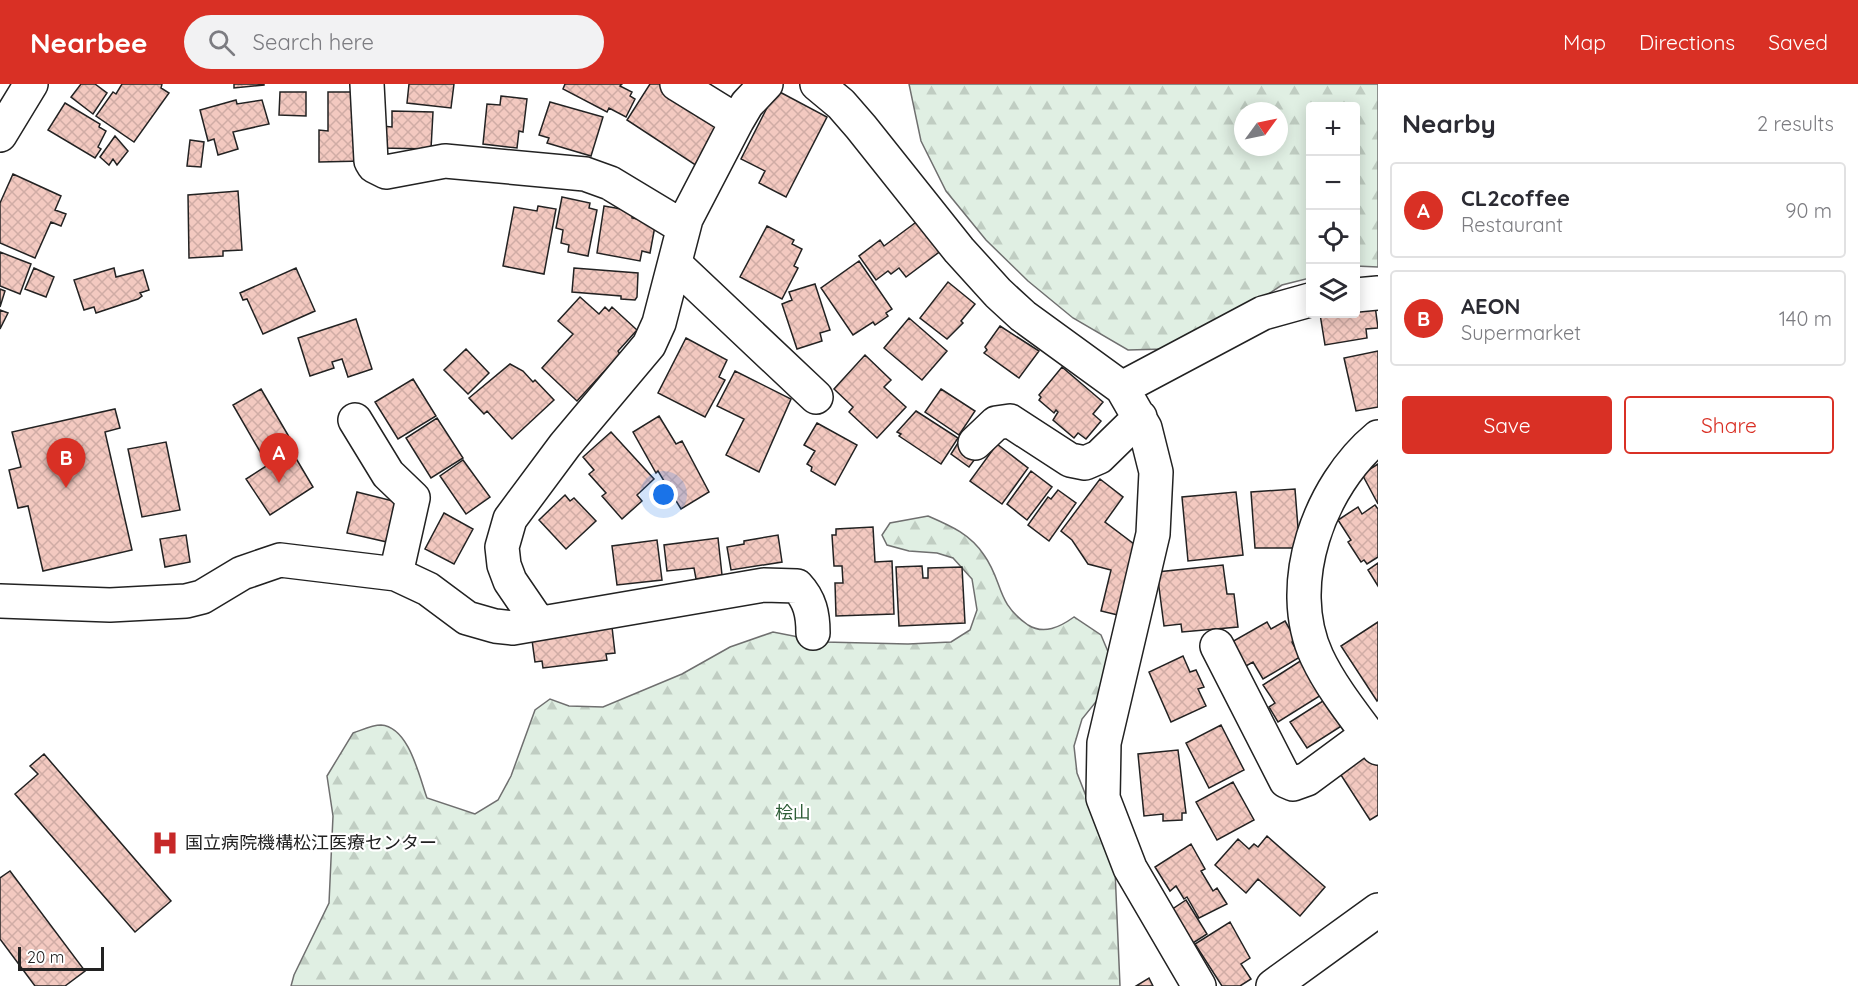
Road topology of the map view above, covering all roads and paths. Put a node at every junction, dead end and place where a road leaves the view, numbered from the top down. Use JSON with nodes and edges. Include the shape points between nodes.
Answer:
{"nodes":[{"id":1,"x":32,"y":84,"type":"edge"},
{"id":2,"x":367,"y":84,"type":"edge"},
{"id":3,"x":677,"y":84,"type":"edge"},
{"id":4,"x":766,"y":84,"type":"edge"},
{"id":5,"x":817,"y":84,"type":"edge"},
{"id":6,"x":737,"y":121,"type":"junction"},
{"id":7,"x":0,"y":135,"type":"edge"},
{"id":8,"x":683,"y":227,"type":"junction"},
{"id":9,"x":675,"y":264,"type":"junction"},
{"id":10,"x":1378,"y":293,"type":"edge"},
{"id":11,"x":1360,"y":295,"type":"edge"},
{"id":12,"x":1306,"y":301,"type":"edge"},
{"id":13,"x":1122,"y":388,"type":"junction"},
{"id":14,"x":816,"y":397,"type":"dead end"},
{"id":15,"x":1140,"y":417,"type":"junction"},
{"id":16,"x":355,"y":420,"type":"dead end"},
{"id":17,"x":1378,"y":437,"type":"edge"},
{"id":18,"x":975,"y":443,"type":"dead end"},
{"id":19,"x":396,"y":574,"type":"junction"},
{"id":20,"x":0,"y":601,"type":"edge"},
{"id":21,"x":538,"y":622,"type":"junction"},
{"id":22,"x":813,"y":633,"type":"dead end"},
{"id":23,"x":1217,"y":646,"type":"dead end"},
{"id":24,"x":1373,"y":741,"type":"edge"},
{"id":25,"x":1378,"y":910,"type":"edge"},
{"id":26,"x":1199,"y":986,"type":"edge"},
{"id":27,"x":1274,"y":986,"type":"edge"}],
"edges":[{"from":1,"to":7,"type":"main road"},
{"from":2,"to":8,"type":"main road","via":[[371,161],[380,170],[445,161],[585,174],[610,183]]},
{"from":3,"to":6,"type":"main road"},
{"from":4,"to":6,"type":"main road"},
{"from":5,"to":13,"type":"main road","via":[[861,127],[998,293],[1023,316]]},
{"from":6,"to":8,"type":"main road"},
{"from":8,"to":9,"type":"main road"},
{"from":9,"to":14,"type":"main road"},
{"from":9,"to":21,"type":"main road","via":[[649,345],[565,445],[510,519],[505,532],[502,547],[507,573]]},
{"from":10,"to":11,"type":"main road"},
{"from":12,"to":13,"type":"main road","via":[[1263,313]]},
{"from":13,"to":15,"type":"main road"},
{"from":15,"to":18,"type":"main road","via":[[1099,457],[1085,463],[1070,460],[1010,421],[990,426]]},
{"from":15,"to":26,"type":"main road","via":[[1154,459],[1153,534],[1104,742],[1103,798],[1130,868]]},
{"from":16,"to":19,"type":"main road","via":[[388,474],[414,498]]},
{"from":17,"to":24,"type":"main road","via":[[1349,464],[1328,501],[1317,526],[1305,583],[1306,616],[1316,656]]},
{"from":19,"to":20,"type":"main road","via":[[280,560],[242,573],[202,597],[186,601],[110,605]]},
{"from":19,"to":21,"type":"main road","via":[[428,590],[467,618],[513,628]]},
{"from":21,"to":22,"type":"main road","via":[[783,585],[797,586],[805,595],[812,609]]},
{"from":23,"to":24,"type":"main road","via":[[1286,781],[1293,784],[1307,779]]},
{"from":25,"to":27,"type":"main road"}]}
